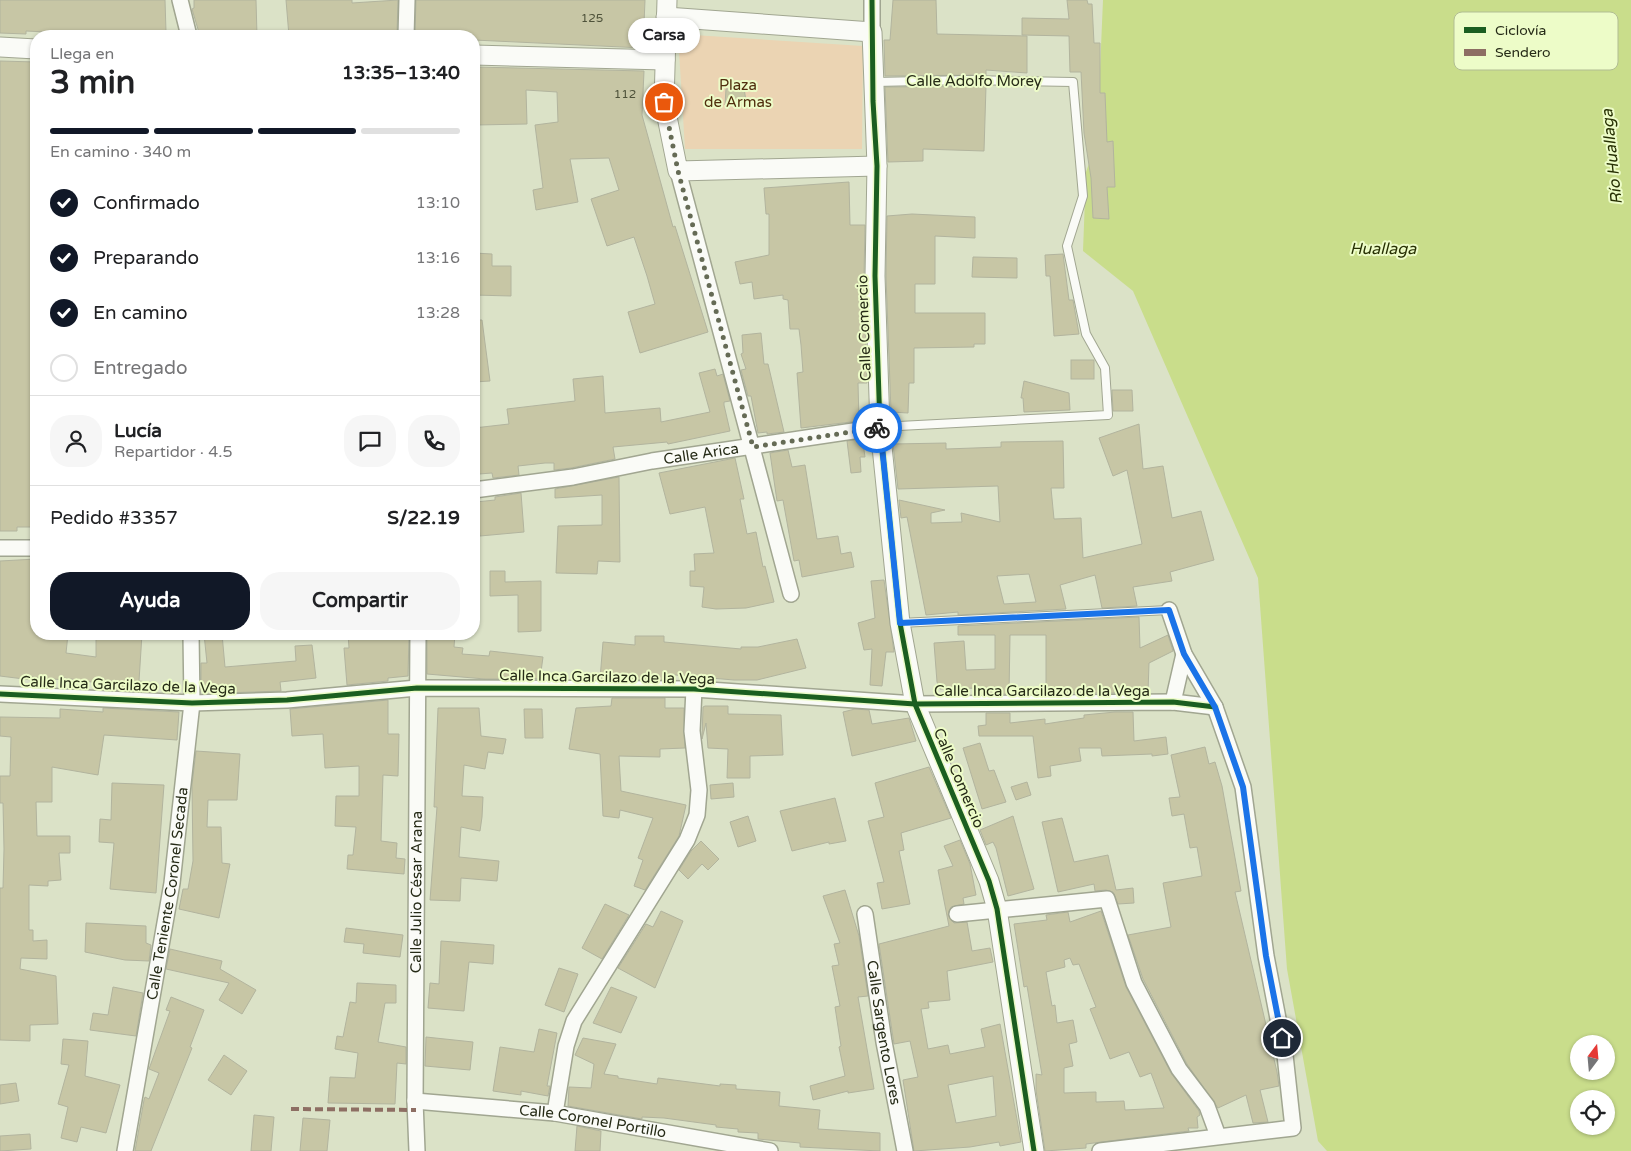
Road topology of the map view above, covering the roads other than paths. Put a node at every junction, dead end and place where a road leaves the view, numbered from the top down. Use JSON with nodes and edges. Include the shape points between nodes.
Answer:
{"nodes":[{"id":1,"x":180,"y":0,"type":"edge"},
{"id":2,"x":407,"y":0,"type":"edge"},
{"id":3,"x":872,"y":0,"type":"edge"},
{"id":4,"x":667,"y":8,"type":"edge"},
{"id":5,"x":188,"y":30,"type":"edge"},
{"id":6,"x":406,"y":30,"type":"edge"},
{"id":7,"x":872,"y":32,"type":"junction"},
{"id":8,"x":0,"y":47,"type":"edge"},
{"id":9,"x":30,"y":49,"type":"edge"},
{"id":10,"x":480,"y":54,"type":"edge"},
{"id":11,"x":665,"y":60,"type":"junction"},
{"id":12,"x":874,"y":82,"type":"junction"},
{"id":13,"x":877,"y":166,"type":"junction"},
{"id":14,"x":678,"y":171,"type":"junction"},
{"id":15,"x":1108,"y":415,"type":"joint"},
{"id":16,"x":880,"y":427,"type":"junction"},
{"id":17,"x":753,"y":447,"type":"junction"},
{"id":18,"x":480,"y":489,"type":"edge"},
{"id":19,"x":0,"y":548,"type":"edge"},
{"id":20,"x":30,"y":548,"type":"edge"},
{"id":21,"x":791,"y":594,"type":"dead end"},
{"id":22,"x":1169,"y":610,"type":"joint"},
{"id":23,"x":900,"y":623,"type":"junction"},
{"id":24,"x":191,"y":640,"type":"edge"},
{"id":25,"x":418,"y":640,"type":"edge"},
{"id":26,"x":1184,"y":654,"type":"junction"},
{"id":27,"x":418,"y":688,"type":"junction"},
{"id":28,"x":694,"y":689,"type":"junction"},
{"id":29,"x":0,"y":694,"type":"edge"},
{"id":30,"x":1173,"y":702,"type":"junction"},
{"id":31,"x":192,"y":703,"type":"junction"},
{"id":32,"x":915,"y":704,"type":"junction"},
{"id":33,"x":1215,"y":707,"type":"junction"},
{"id":34,"x":998,"y":909,"type":"junction"},
{"id":35,"x":865,"y":914,"type":"dead end"},
{"id":36,"x":957,"y":914,"type":"dead end"},
{"id":37,"x":415,"y":1101,"type":"junction"},
{"id":38,"x":555,"y":1113,"type":"junction"},
{"id":39,"x":1218,"y":1136,"type":"junction"},
{"id":40,"x":125,"y":1151,"type":"edge"},
{"id":41,"x":417,"y":1151,"type":"edge"},
{"id":42,"x":770,"y":1151,"type":"edge"},
{"id":43,"x":905,"y":1151,"type":"edge"},
{"id":44,"x":1034,"y":1151,"type":"edge"},
{"id":45,"x":1100,"y":1151,"type":"edge"}],
"edges":[{"from":1,"to":5,"type":"street"},
{"from":2,"to":6,"type":"street"},
{"from":3,"to":7,"type":"street"},
{"from":4,"to":7,"type":"street"},
{"from":4,"to":11,"type":"street"},
{"from":7,"to":12,"type":"street","name":"Calle Comercio"},
{"from":8,"to":9,"type":"street"},
{"from":10,"to":11,"type":"street"},
{"from":11,"to":14,"type":"street","via":[[664,102]]},
{"from":12,"to":13,"type":"street","name":"Calle Comercio"},
{"from":12,"to":15,"type":"lane","name":"Calle Adolfo Morey","via":[[1073,82],[1083,196],[1068,246],[1086,334],[1105,368]]},
{"from":13,"to":14,"type":"street"},
{"from":13,"to":16,"type":"street","name":"Calle Comercio","via":[[874,276]]},
{"from":14,"to":17,"type":"street"},
{"from":15,"to":16,"type":"lane","name":"Calle Arica"},
{"from":16,"to":17,"type":"street","name":"Calle Arica"},
{"from":16,"to":23,"type":"street","name":"Calle Comercio"},
{"from":17,"to":18,"type":"street","name":"Calle Arica"},
{"from":17,"to":21,"type":"street"},
{"from":19,"to":20,"type":"street"},
{"from":22,"to":23,"type":"lane"},
{"from":22,"to":26,"type":"street"},
{"from":23,"to":32,"type":"street","name":"Calle Comercio"},
{"from":24,"to":31,"type":"street","name":"Calle Teniente Coronel Secada"},
{"from":25,"to":27,"type":"street","name":"Calle Julio César Arana"},
{"from":26,"to":30,"type":"street"},
{"from":26,"to":33,"type":"street"},
{"from":27,"to":28,"type":"street","name":"Calle Inca Garcilazo de la Vega"},
{"from":27,"to":31,"type":"street","name":"Calle Inca Garcilazo de la Vega","via":[[287,700]]},
{"from":27,"to":37,"type":"street","name":"Calle Julio César Arana"},
{"from":28,"to":32,"type":"street","name":"Calle Inca Garcilazo de la Vega"},
{"from":28,"to":38,"type":"street","via":[[692,731],[699,790],[697,815],[687,840],[574,1022],[566,1046]]},
{"from":29,"to":31,"type":"street","name":"Calle Inca Garcilazo de la Vega"},
{"from":30,"to":32,"type":"street","name":"Calle Inca Garcilazo de la Vega"},
{"from":30,"to":33,"type":"street","name":"Calle Inca Garcilazo de la Vega"},
{"from":31,"to":40,"type":"street","name":"Calle Teniente Coronel Secada","via":[[172,884]]},
{"from":32,"to":34,"type":"street","name":"Calle Comercio","via":[[989,880]]},
{"from":33,"to":39,"type":"street","via":[[1243,787],[1266,956],[1285,1055],[1292,1128]]},
{"from":34,"to":36,"type":"street"},
{"from":34,"to":39,"type":"street","via":[[1107,899],[1134,983],[1179,1069],[1206,1106]]},
{"from":34,"to":44,"type":"street","name":"Calle Comercio"},
{"from":35,"to":43,"type":"street","name":"Calle Sargento Lores","via":[[884,1042]]},
{"from":37,"to":38,"type":"street","name":"Calle Coronel Portillo"},
{"from":37,"to":41,"type":"street","name":"Calle Julio César Arana"},
{"from":38,"to":42,"type":"street","name":"Calle Coronel Portillo"},
{"from":39,"to":45,"type":"street"}]}
